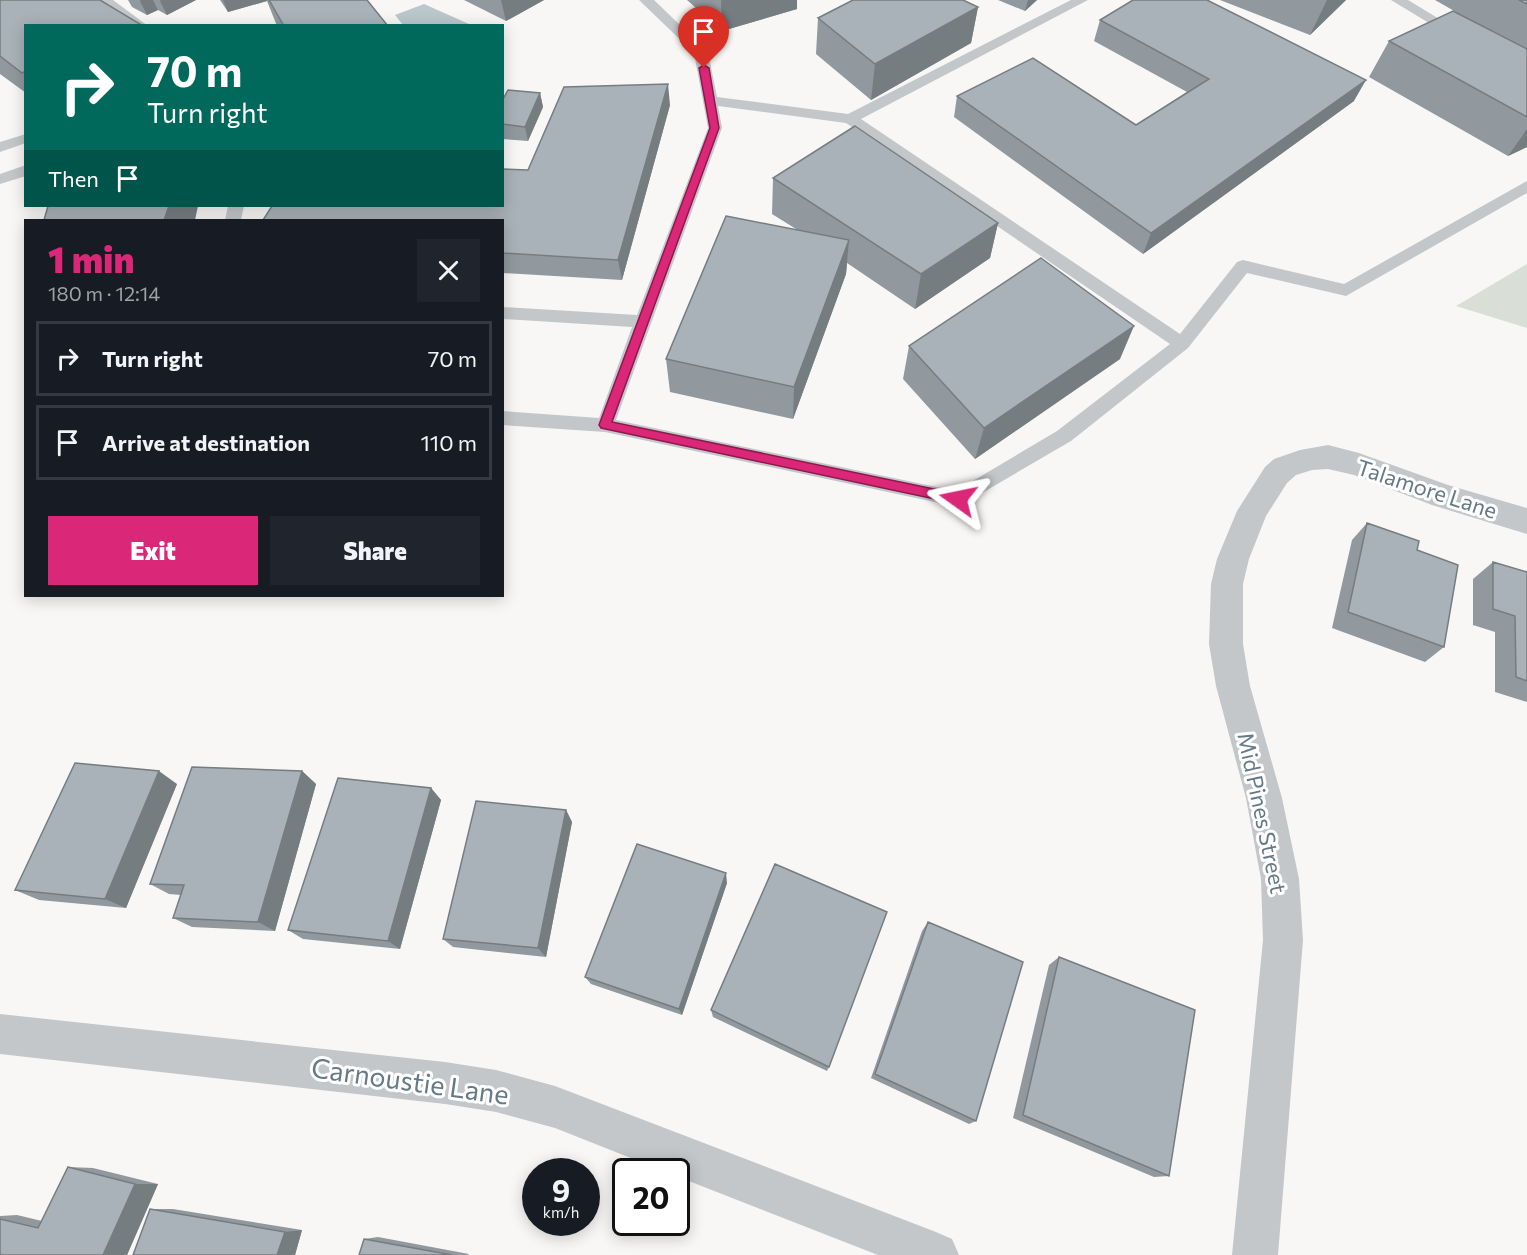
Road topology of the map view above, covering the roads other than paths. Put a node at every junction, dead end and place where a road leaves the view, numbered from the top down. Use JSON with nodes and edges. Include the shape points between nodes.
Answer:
{"nodes":[{"id":1,"x":104,"y":0,"type":"edge"},
{"id":2,"x":646,"y":0,"type":"edge"},
{"id":3,"x":1081,"y":0,"type":"edge"},
{"id":4,"x":1398,"y":0,"type":"edge"},
{"id":5,"x":139,"y":24,"type":"edge"},
{"id":6,"x":1467,"y":40,"type":"edge"},
{"id":7,"x":710,"y":101,"type":"junction"},
{"id":8,"x":849,"y":119,"type":"junction"},
{"id":9,"x":24,"y":139,"type":"edge"},
{"id":10,"x":0,"y":147,"type":"edge"},
{"id":11,"x":24,"y":171,"type":"edge"},
{"id":12,"x":0,"y":179,"type":"edge"},
{"id":13,"x":1527,"y":186,"type":"edge"},
{"id":14,"x":504,"y":313,"type":"edge"},
{"id":15,"x":643,"y":322,"type":"junction"},
{"id":16,"x":1182,"y":344,"type":"junction"},
{"id":17,"x":504,"y":418,"type":"edge"},
{"id":18,"x":605,"y":425,"type":"junction"},
{"id":19,"x":1328,"y":458,"type":"joint"},
{"id":20,"x":1527,"y":521,"type":"edge"},
{"id":21,"x":0,"y":1034,"type":"edge"},
{"id":22,"x":936,"y":1255,"type":"edge"},
{"id":23,"x":1255,"y":1255,"type":"edge"}],
"edges":[{"from":1,"to":5,"type":"lane"},
{"from":2,"to":7,"type":"lane","via":[[701,52]]},
{"from":3,"to":8,"type":"lane"},
{"from":4,"to":6,"type":"lane"},
{"from":7,"to":8,"type":"lane"},
{"from":7,"to":15,"type":"lane","via":[[715,128]]},
{"from":8,"to":16,"type":"lane"},
{"from":9,"to":10,"type":"lane"},
{"from":11,"to":12,"type":"lane"},
{"from":13,"to":16,"type":"lane","via":[[1346,290],[1243,266]]},
{"from":14,"to":15,"type":"lane"},
{"from":15,"to":18,"type":"lane"},
{"from":16,"to":18,"type":"lane","via":[[1064,436],[958,499]]},
{"from":17,"to":18,"type":"lane"},
{"from":19,"to":20,"type":"street","name":"Talamore Lane"},
{"from":19,"to":23,"type":"street","name":"Mid Pines Street","via":[[1298,461],[1276,475],[1252,511],[1227,584],[1228,654],[1233,686],[1264,798],[1278,867],[1283,940]]},
{"from":21,"to":22,"type":"street","name":"Carnoustie Lane","via":[[445,1083],[516,1095]]}]}
